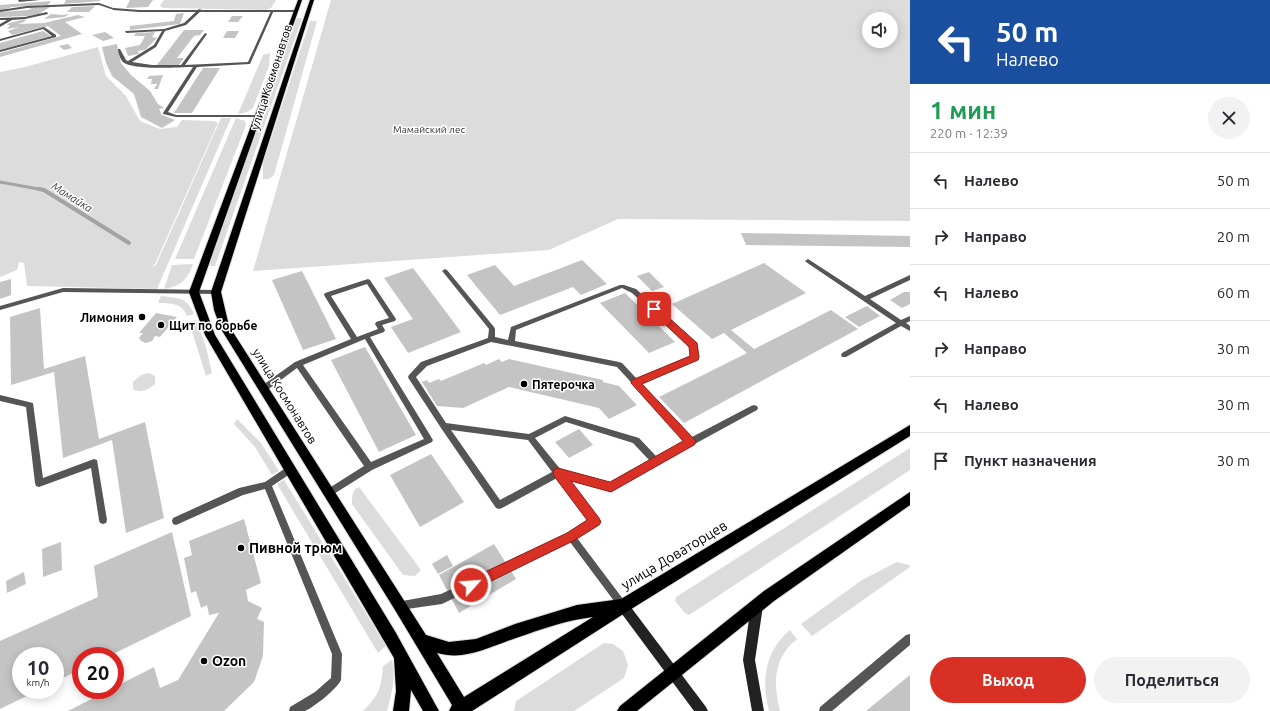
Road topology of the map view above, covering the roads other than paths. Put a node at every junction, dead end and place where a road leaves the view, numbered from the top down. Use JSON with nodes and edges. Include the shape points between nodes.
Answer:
{"nodes":[{"id":1,"x":38,"y":0,"type":"edge"},
{"id":2,"x":56,"y":0,"type":"edge"},
{"id":3,"x":300,"y":0,"type":"edge"},
{"id":4,"x":312,"y":0,"type":"edge"},
{"id":5,"x":19,"y":1,"type":"dead end"},
{"id":6,"x":53,"y":6,"type":"junction"},
{"id":7,"x":114,"y":9,"type":"joint"},
{"id":8,"x":200,"y":10,"type":"junction"},
{"id":9,"x":0,"y":11,"type":"edge"},
{"id":10,"x":273,"y":11,"type":"junction"},
{"id":11,"x":296,"y":11,"type":"junction"},
{"id":12,"x":47,"y":13,"type":"dead end"},
{"id":13,"x":11,"y":18,"type":"junction"},
{"id":14,"x":0,"y":19,"type":"edge"},
{"id":15,"x":0,"y":26,"type":"edge"},
{"id":16,"x":164,"y":30,"type":"junction"},
{"id":17,"x":126,"y":32,"type":"dead end"},
{"id":18,"x":205,"y":34,"type":"dead end"},
{"id":19,"x":0,"y":40,"type":"edge"},
{"id":20,"x":119,"y":50,"type":"dead end"},
{"id":21,"x":0,"y":51,"type":"edge"},
{"id":22,"x":128,"y":63,"type":"junction"},
{"id":23,"x":196,"y":65,"type":"junction"},
{"id":24,"x":182,"y":66,"type":"junction"},
{"id":25,"x":257,"y":116,"type":"junction"},
{"id":26,"x":808,"y":261,"type":"dead end"},
{"id":27,"x":445,"y":271,"type":"dead end"},
{"id":28,"x":910,"y":277,"type":"edge"},
{"id":29,"x":194,"y":292,"type":"junction"},
{"id":30,"x":216,"y":292,"type":"junction"},
{"id":31,"x":865,"y":299,"type":"junction"},
{"id":32,"x":0,"y":308,"type":"edge"},
{"id":33,"x":910,"y":318,"type":"edge"},
{"id":34,"x":900,"y":323,"type":"junction"},
{"id":35,"x":910,"y":329,"type":"edge"},
{"id":36,"x":366,"y":336,"type":"junction"},
{"id":37,"x":491,"y":339,"type":"junction"},
{"id":38,"x":354,"y":340,"type":"junction"},
{"id":39,"x":511,"y":343,"type":"junction"},
{"id":40,"x":844,"y":355,"type":"dead end"},
{"id":41,"x":298,"y":364,"type":"junction"},
{"id":42,"x":636,"y":383,"type":"junction"},
{"id":43,"x":263,"y":389,"type":"junction"},
{"id":44,"x":0,"y":398,"type":"edge"},
{"id":45,"x":754,"y":408,"type":"dead end"},
{"id":46,"x":444,"y":426,"type":"junction"},
{"id":47,"x":910,"y":430,"type":"edge"},
{"id":48,"x":530,"y":437,"type":"junction"},
{"id":49,"x":690,"y":442,"type":"junction"},
{"id":50,"x":655,"y":461,"type":"junction"},
{"id":51,"x":369,"y":467,"type":"junction"},
{"id":52,"x":290,"y":469,"type":"junction"},
{"id":53,"x":558,"y":473,"type":"junction"},
{"id":54,"x":267,"y":485,"type":"junction"},
{"id":55,"x":329,"y":493,"type":"junction"},
{"id":56,"x":910,"y":498,"type":"edge"},
{"id":57,"x":102,"y":520,"type":"dead end"},
{"id":58,"x":176,"y":521,"type":"dead end"},
{"id":59,"x":571,"y":536,"type":"junction"},
{"id":60,"x":400,"y":605,"type":"junction"},
{"id":61,"x":623,"y":606,"type":"junction"},
{"id":62,"x":757,"y":606,"type":"junction"},
{"id":63,"x":910,"y":639,"type":"edge"},
{"id":64,"x":422,"y":641,"type":"junction"},
{"id":65,"x":400,"y":654,"type":"junction"},
{"id":66,"x":673,"y":672,"type":"junction"},
{"id":67,"x":461,"y":710,"type":"edge"},
{"id":68,"x":294,"y":711,"type":"edge"},
{"id":69,"x":401,"y":711,"type":"edge"},
{"id":70,"x":431,"y":711,"type":"edge"},
{"id":71,"x":625,"y":711,"type":"edge"},
{"id":72,"x":702,"y":711,"type":"edge"},
{"id":73,"x":758,"y":711,"type":"edge"},
{"id":74,"x":824,"y":711,"type":"edge"}],
"edges":[{"from":1,"to":5,"type":"lane"},
{"from":2,"to":6,"type":"lane"},
{"from":3,"to":11,"type":"main road","name":"улица Космонавтов"},
{"from":4,"to":30,"type":"main road","name":"улица Космонавтов"},
{"from":6,"to":7,"type":"lane","via":[[99,4]]},
{"from":6,"to":9,"type":"lane"},
{"from":7,"to":8,"type":"street"},
{"from":8,"to":10,"type":"street"},
{"from":8,"to":16,"type":"lane","via":[[185,24]]},
{"from":10,"to":11,"type":"street"},
{"from":10,"to":23,"type":"lane","via":[[249,63]]},
{"from":11,"to":25,"type":"main road","name":"улица Космонавтов"},
{"from":12,"to":13,"type":"lane"},
{"from":13,"to":14,"type":"lane"},
{"from":13,"to":15,"type":"lane"},
{"from":16,"to":17,"type":"lane"},
{"from":16,"to":22,"type":"lane","via":[[155,46]]},
{"from":18,"to":24,"type":"lane"},
{"from":19,"to":21,"type":"lane","via":[[44,28],[55,36]]},
{"from":20,"to":22,"type":"lane","via":[[124,61]]},
{"from":22,"to":24,"type":"lane"},
{"from":23,"to":24,"type":"lane"},
{"from":23,"to":25,"type":"lane","via":[[165,113],[176,116]]},
{"from":25,"to":29,"type":"main road","name":"улица Космонавтов"},
{"from":26,"to":31,"type":"lane"},
{"from":27,"to":37,"type":"lane","via":[[492,329]]},
{"from":28,"to":31,"type":"lane"},
{"from":29,"to":30,"type":"lane"},
{"from":29,"to":32,"type":"lane","via":[[63,290]]},
{"from":29,"to":52,"type":"main road","via":[[210,335]]},
{"from":30,"to":43,"type":"main road","name":"улица Космонавтов","via":[[218,310],[224,327]]},
{"from":31,"to":34,"type":"lane"},
{"from":33,"to":34,"type":"lane"},
{"from":34,"to":35,"type":"lane"},
{"from":34,"to":40,"type":"lane"},
{"from":36,"to":38,"type":"lane"},
{"from":36,"to":38,"type":"lane","via":[[382,330],[378,324],[393,319],[368,281],[327,295]]},
{"from":36,"to":51,"type":"lane","via":[[429,440]]},
{"from":37,"to":39,"type":"lane"},
{"from":37,"to":46,"type":"lane","via":[[424,364],[412,377]]},
{"from":38,"to":41,"type":"lane"},
{"from":39,"to":42,"type":"lane","via":[[619,365]]},
{"from":39,"to":42,"type":"lane","via":[[513,329],[622,286],[634,290],[694,345],[694,357]]},
{"from":41,"to":43,"type":"lane"},
{"from":41,"to":51,"type":"lane"},
{"from":42,"to":49,"type":"lane"},
{"from":43,"to":55,"type":"main road","name":"улица Космонавтов"},
{"from":44,"to":57,"type":"lane","via":[[30,405],[40,483],[94,463]]},
{"from":45,"to":49,"type":"lane"},
{"from":46,"to":48,"type":"lane"},
{"from":46,"to":53,"type":"lane","via":[[499,505]]},
{"from":47,"to":61,"type":"main road","name":"улица Доваторцев"},
{"from":48,"to":50,"type":"lane","via":[[565,419],[636,440]]},
{"from":48,"to":53,"type":"lane"},
{"from":49,"to":50,"type":"lane"},
{"from":50,"to":53,"type":"lane","via":[[611,487]]},
{"from":51,"to":55,"type":"lane"},
{"from":52,"to":54,"type":"lane"},
{"from":52,"to":65,"type":"main road"},
{"from":53,"to":59,"type":"lane","via":[[595,522]]},
{"from":54,"to":58,"type":"lane","via":[[242,491]]},
{"from":54,"to":68,"type":"lane","via":[[337,654],[336,680],[319,696]]},
{"from":55,"to":60,"type":"main road","name":"улица Космонавтов"},
{"from":56,"to":62,"type":"main road"},
{"from":59,"to":60,"type":"lane","via":[[442,599]]},
{"from":59,"to":61,"type":"lane"},
{"from":60,"to":64,"type":"main road","name":"улица Космонавтов"},
{"from":61,"to":64,"type":"main road","via":[[577,612],[476,646],[448,649]]},
{"from":61,"to":66,"type":"street"},
{"from":61,"to":67,"type":"main road","name":"улица Доваторцев"},
{"from":62,"to":66,"type":"main road"},
{"from":62,"to":73,"type":"street","via":[[749,660]]},
{"from":63,"to":74,"type":"lane"},
{"from":64,"to":67,"type":"main road","name":"улица Космонавтов"},
{"from":65,"to":69,"type":"main road","via":[[404,691]]},
{"from":65,"to":70,"type":"main road"},
{"from":66,"to":71,"type":"main road"},
{"from":66,"to":72,"type":"street"}]}
